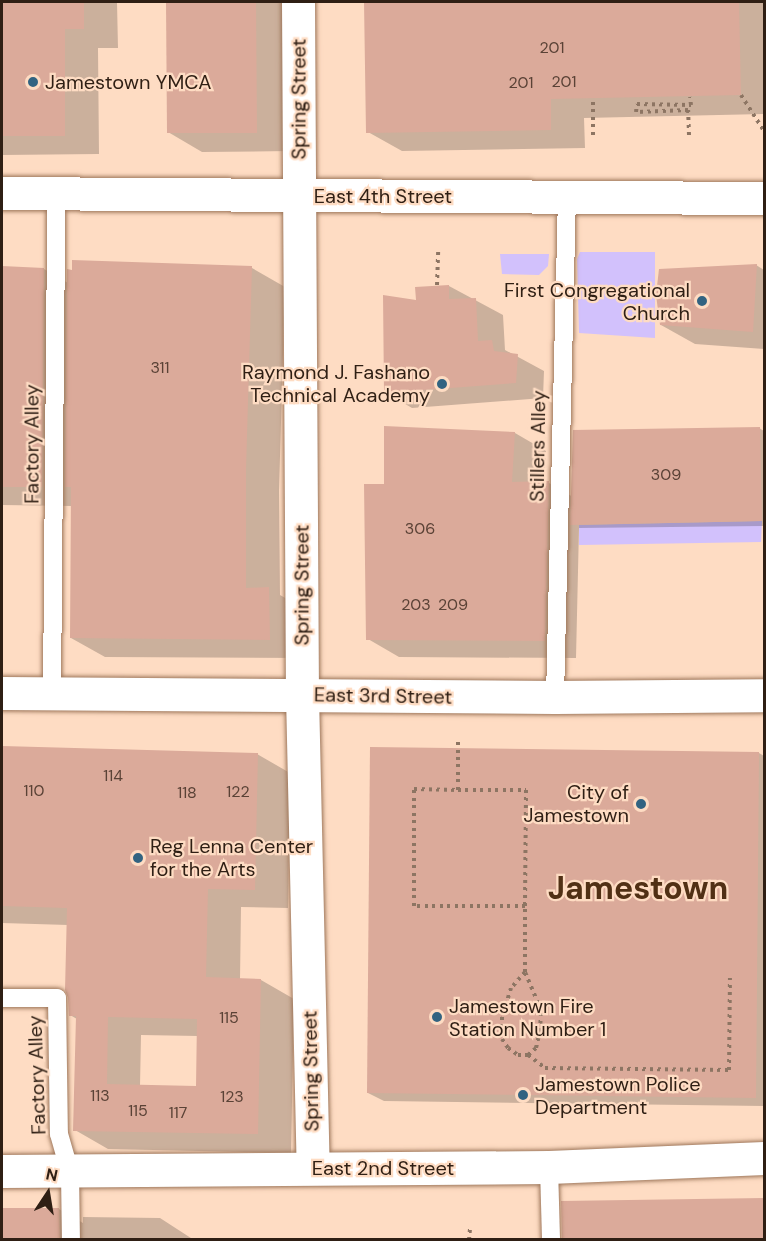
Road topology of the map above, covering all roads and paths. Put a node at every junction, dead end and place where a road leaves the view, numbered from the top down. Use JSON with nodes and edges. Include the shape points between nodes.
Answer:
{"nodes":[{"id":1,"x":298,"y":2,"type":"edge"},
{"id":2,"x":741,"y":95,"type":"dead end"},
{"id":3,"x":690,"y":97,"type":"dead end"},
{"id":4,"x":593,"y":102,"type":"dead end"},
{"id":5,"x":765,"y":131,"type":"edge"},
{"id":6,"x":690,"y":135,"type":"dead end"},
{"id":7,"x":593,"y":136,"type":"dead end"},
{"id":8,"x":2,"y":193,"type":"edge"},
{"id":9,"x":56,"y":194,"type":"junction"},
{"id":10,"x":299,"y":196,"type":"junction"},
{"id":11,"x":567,"y":196,"type":"junction"},
{"id":12,"x":765,"y":198,"type":"edge"},
{"id":13,"x":438,"y":252,"type":"dead end"},
{"id":14,"x":437,"y":285,"type":"dead end"},
{"id":15,"x":2,"y":693,"type":"edge"},
{"id":16,"x":52,"y":693,"type":"junction"},
{"id":17,"x":302,"y":695,"type":"junction"},
{"id":18,"x":765,"y":695,"type":"edge"},
{"id":19,"x":555,"y":697,"type":"junction"},
{"id":20,"x":458,"y":740,"type":"dead end"},
{"id":21,"x":458,"y":790,"type":"junction"},
{"id":22,"x":525,"y":906,"type":"junction"},
{"id":23,"x":525,"y":972,"type":"junction"},
{"id":24,"x":730,"y":978,"type":"dead end"},
{"id":25,"x":2,"y":998,"type":"edge"},
{"id":26,"x":528,"y":1054,"type":"junction"},
{"id":27,"x":765,"y":1158,"type":"edge"},
{"id":28,"x":549,"y":1167,"type":"junction"},
{"id":29,"x":313,"y":1168,"type":"junction"},
{"id":30,"x":2,"y":1171,"type":"edge"},
{"id":31,"x":70,"y":1172,"type":"junction"},
{"id":32,"x":470,"y":1229,"type":"dead end"},
{"id":33,"x":71,"y":1239,"type":"edge"},
{"id":34,"x":469,"y":1239,"type":"edge"},
{"id":35,"x":550,"y":1239,"type":"edge"}],
"edges":[{"from":1,"to":10,"type":"street","name":"Spring Street"},
{"from":2,"to":5,"type":"path"},
{"from":3,"to":6,"type":"path","via":[[691,105],[637,104],[636,112],[688,110]]},
{"from":4,"to":7,"type":"path"},
{"from":8,"to":9,"type":"street","name":"East 4th Street"},
{"from":9,"to":10,"type":"street","name":"East 4th Street"},
{"from":9,"to":16,"type":"lane","name":"Factory Alley"},
{"from":10,"to":11,"type":"street","name":"East 4th Street"},
{"from":10,"to":17,"type":"street","name":"Spring Street"},
{"from":11,"to":12,"type":"street","name":"East 4th Street"},
{"from":11,"to":19,"type":"lane","name":"Stillers Alley"},
{"from":13,"to":14,"type":"path"},
{"from":15,"to":16,"type":"street","name":"East 3rd Street"},
{"from":16,"to":17,"type":"street","name":"East 3rd Street"},
{"from":17,"to":19,"type":"street","name":"East 3rd Street"},
{"from":17,"to":29,"type":"street","name":"Spring Street"},
{"from":18,"to":19,"type":"street","name":"East 3rd Street"},
{"from":20,"to":21,"type":"path"},
{"from":21,"to":22,"type":"path","via":[[526,790]]},
{"from":21,"to":22,"type":"path","via":[[414,789],[414,906]]},
{"from":22,"to":23,"type":"path"},
{"from":23,"to":26,"type":"path","via":[[541,1010],[536,1048]]},
{"from":23,"to":26,"type":"path","via":[[505,1000],[502,1039],[518,1055]]},
{"from":24,"to":26,"type":"path","via":[[729,1070],[545,1068]]},
{"from":25,"to":31,"type":"lane","name":"Factory Alley","via":[[57,998],[59,1134]]},
{"from":27,"to":28,"type":"street","name":"East 2nd Street"},
{"from":28,"to":29,"type":"street","name":"East 2nd Street"},
{"from":28,"to":35,"type":"lane"},
{"from":29,"to":31,"type":"street","name":"East 2nd Street"},
{"from":30,"to":31,"type":"street","name":"East 2nd Street"},
{"from":31,"to":33,"type":"lane","name":"Factory Alley"},
{"from":32,"to":34,"type":"path"}]}
